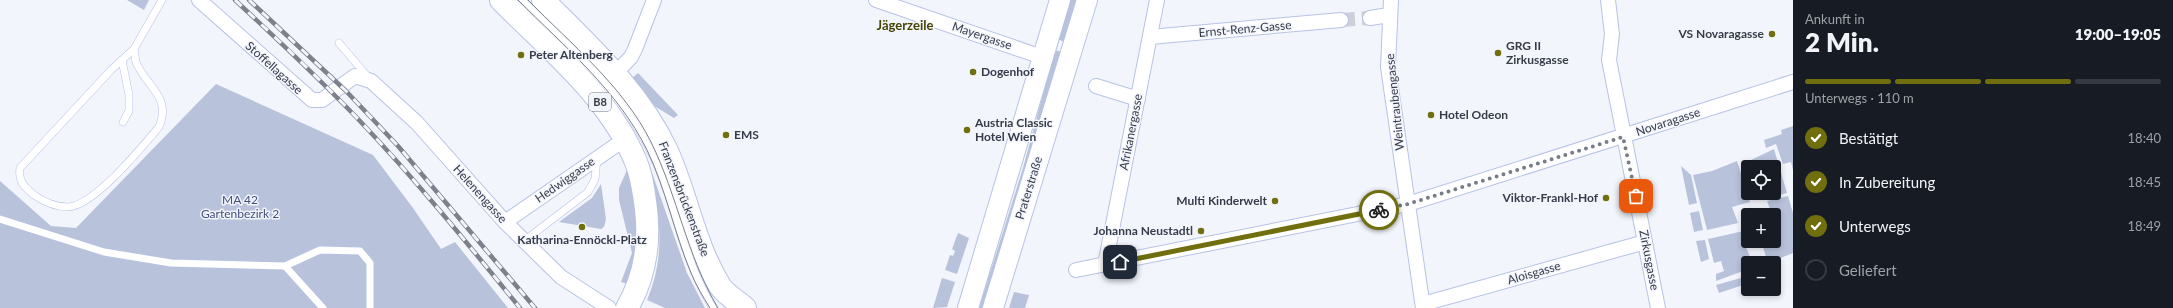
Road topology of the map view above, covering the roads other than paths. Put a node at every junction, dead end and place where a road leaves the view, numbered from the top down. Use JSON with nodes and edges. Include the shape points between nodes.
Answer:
{"nodes":[{"id":1,"x":162,"y":0,"type":"edge"},
{"id":2,"x":200,"y":0,"type":"edge"},
{"id":3,"x":501,"y":0,"type":"edge"},
{"id":4,"x":522,"y":0,"type":"edge"},
{"id":5,"x":543,"y":0,"type":"edge"},
{"id":6,"x":654,"y":0,"type":"edge"},
{"id":7,"x":876,"y":0,"type":"edge"},
{"id":8,"x":1060,"y":0,"type":"edge"},
{"id":9,"x":1087,"y":0,"type":"edge"},
{"id":10,"x":1157,"y":0,"type":"edge"},
{"id":11,"x":1391,"y":0,"type":"edge"},
{"id":12,"x":1608,"y":0,"type":"edge"},
{"id":13,"x":1389,"y":15,"type":"junction"},
{"id":14,"x":1370,"y":18,"type":"tunnel mouth"},
{"id":15,"x":1341,"y":20,"type":"tunnel mouth"},
{"id":16,"x":1150,"y":37,"type":"junction"},
{"id":17,"x":339,"y":43,"type":"dead end"},
{"id":18,"x":134,"y":49,"type":"junction"},
{"id":19,"x":1042,"y":57,"type":"junction"},
{"id":20,"x":122,"y":60,"type":"junction"},
{"id":21,"x":616,"y":74,"type":"junction"},
{"id":22,"x":355,"y":76,"type":"joint"},
{"id":23,"x":371,"y":81,"type":"junction"},
{"id":24,"x":1793,"y":82,"type":"edge"},
{"id":25,"x":1096,"y":86,"type":"dead end"},
{"id":26,"x":1138,"y":99,"type":"junction"},
{"id":27,"x":123,"y":122,"type":"dead end"},
{"id":28,"x":1623,"y":137,"type":"junction"},
{"id":29,"x":625,"y":139,"type":"junction"},
{"id":30,"x":597,"y":158,"type":"junction"},
{"id":31,"x":1408,"y":204,"type":"junction"},
{"id":32,"x":0,"y":219,"type":"edge"},
{"id":33,"x":505,"y":222,"type":"junction"},
{"id":34,"x":524,"y":241,"type":"junction"},
{"id":35,"x":1645,"y":242,"type":"junction"},
{"id":36,"x":1105,"y":265,"type":"junction"},
{"id":37,"x":285,"y":266,"type":"junction"},
{"id":38,"x":1076,"y":270,"type":"dead end"},
{"id":39,"x":1423,"y":306,"type":"edge"},
{"id":40,"x":323,"y":308,"type":"edge"},
{"id":41,"x":370,"y":308,"type":"edge"},
{"id":42,"x":609,"y":308,"type":"edge"},
{"id":43,"x":628,"y":308,"type":"edge"},
{"id":44,"x":713,"y":308,"type":"edge"},
{"id":45,"x":745,"y":308,"type":"edge"},
{"id":46,"x":968,"y":308,"type":"edge"},
{"id":47,"x":993,"y":308,"type":"edge"},
{"id":48,"x":1658,"y":308,"type":"edge"}],
"edges":[{"from":1,"to":18,"type":"lane"},
{"from":2,"to":22,"type":"street","name":"Stoffellagasse","via":[[312,100],[322,100]]},
{"from":3,"to":29,"type":"main road","number":"B8","via":[[594,94]]},
{"from":4,"to":44,"type":"lane","via":[[594,72],[634,121],[655,159],[694,272]]},
{"from":5,"to":21,"type":"main road","name":"Franzensbrückenstraße","number":"B8"},
{"from":6,"to":21,"type":"street","via":[[636,49]]},
{"from":7,"to":19,"type":"street","name":"Mayergasse"},
{"from":8,"to":19,"type":"main road","name":"Praterstraße"},
{"from":9,"to":47,"type":"main road","name":"Praterstraße"},
{"from":10,"to":16,"type":"street","name":"Afrikanergasse"},
{"from":11,"to":13,"type":"street","name":"Weintraubengasse"},
{"from":12,"to":28,"type":"street","name":"Zirkusgasse","via":[[1612,34],[1610,60]]},
{"from":13,"to":14,"type":"street"},
{"from":13,"to":31,"type":"street","name":"Weintraubengasse","via":[[1388,67]]},
{"from":15,"to":16,"type":"street","name":"Ernst-Renz-Gasse"},
{"from":16,"to":26,"type":"street","name":"Afrikanergasse"},
{"from":17,"to":23,"type":"lane"},
{"from":18,"to":20,"type":"lane"},
{"from":18,"to":20,"type":"lane","via":[[136,62],[162,103],[159,127],[116,176],[90,198],[69,207],[46,203],[25,188],[19,175],[20,168]]},
{"from":19,"to":46,"type":"main road","name":"Praterstraße"},
{"from":20,"to":27,"type":"lane","via":[[129,94],[129,111]]},
{"from":21,"to":45,"type":"main road","name":"Franzensbrückenstraße","number":"B8","via":[[647,115],[667,151],[702,250],[721,287]]},
{"from":22,"to":23,"type":"street","name":"Helenengasse"},
{"from":23,"to":33,"type":"street","name":"Helenengasse","via":[[418,123]]},
{"from":24,"to":28,"type":"street","name":"Novaragasse"},
{"from":25,"to":26,"type":"street"},
{"from":26,"to":36,"type":"street","name":"Afrikanergasse"},
{"from":28,"to":31,"type":"street","name":"Novaragasse"},
{"from":28,"to":35,"type":"street","name":"Zirkusgasse"},
{"from":29,"to":30,"type":"street","name":"Hedwiggasse"},
{"from":29,"to":43,"type":"main road","number":"B8","via":[[642,184],[648,228],[648,250]]},
{"from":30,"to":33,"type":"street","name":"Hedwiggasse"},
{"from":30,"to":34,"type":"lane","via":[[595,179],[588,192]]},
{"from":31,"to":36,"type":"street","name":"Novaragasse"},
{"from":31,"to":39,"type":"street","name":"Weintraubengasse"},
{"from":32,"to":37,"type":"lane","via":[[104,252],[171,263]]},
{"from":33,"to":34,"type":"street","name":"Helenengasse"},
{"from":34,"to":42,"type":"street","name":"Helenengasse","via":[[560,278]]},
{"from":35,"to":39,"type":"street","name":"Aloisgasse"},
{"from":35,"to":48,"type":"street","name":"Zirkusgasse"},
{"from":36,"to":38,"type":"street","name":"Novaragasse"},
{"from":37,"to":40,"type":"lane"},
{"from":37,"to":41,"type":"lane","via":[[320,250],[360,251],[370,263]]}]}
